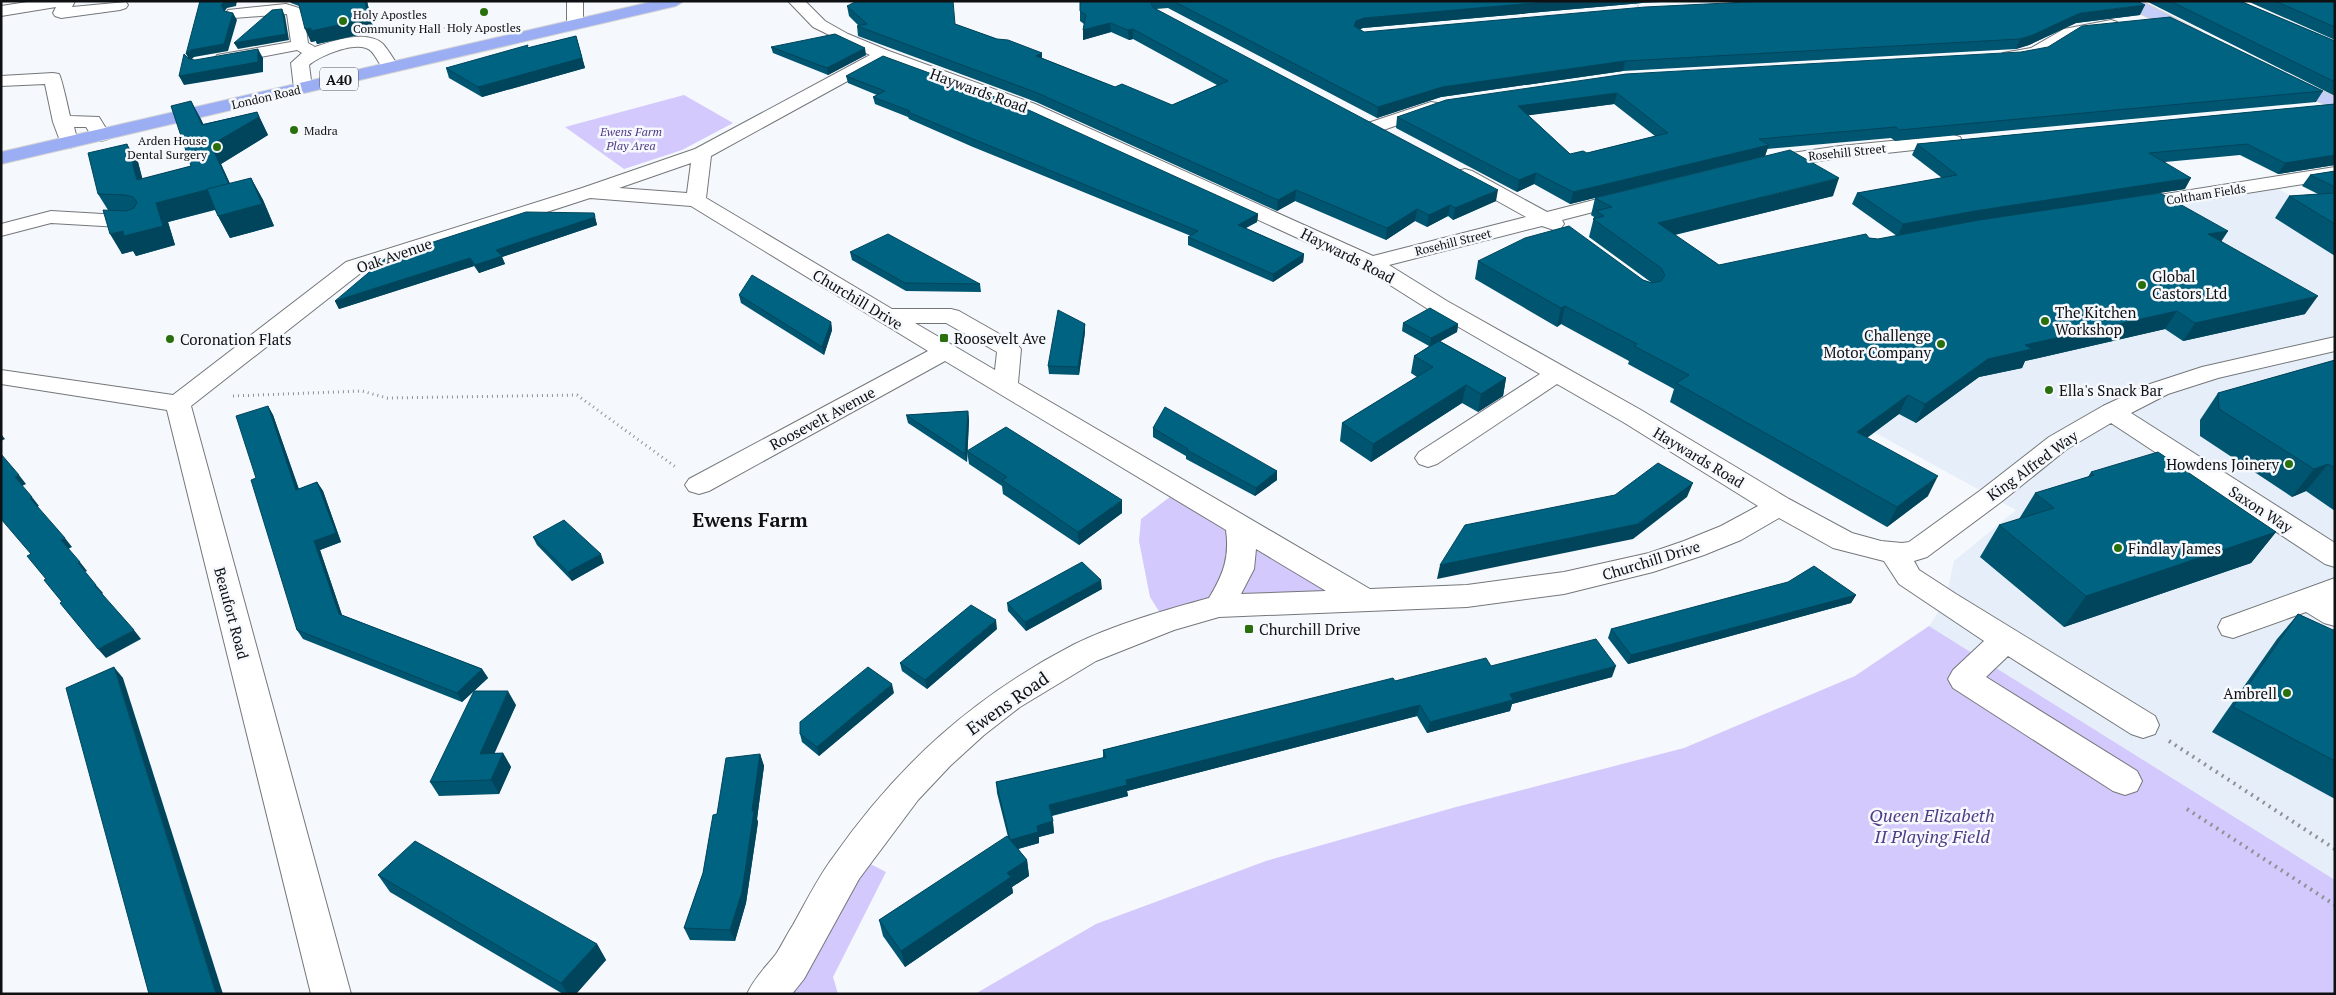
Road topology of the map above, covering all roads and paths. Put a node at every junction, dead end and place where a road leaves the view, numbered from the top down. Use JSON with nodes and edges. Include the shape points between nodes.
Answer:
{"nodes":[{"id":1,"x":575,"y":1,"type":"edge"},
{"id":2,"x":676,"y":1,"type":"edge"},
{"id":3,"x":796,"y":1,"type":"edge"},
{"id":4,"x":1634,"y":1,"type":"edge"},
{"id":5,"x":2128,"y":1,"type":"edge"},
{"id":6,"x":120,"y":4,"type":"dead end"},
{"id":7,"x":65,"y":5,"type":"edge"},
{"id":8,"x":10,"y":10,"type":"edge"},
{"id":9,"x":1642,"y":10,"type":"edge"},
{"id":10,"x":234,"y":13,"type":"edge"},
{"id":11,"x":2165,"y":20,"type":"junction"},
{"id":12,"x":429,"y":21,"type":"dead end"},
{"id":13,"x":575,"y":24,"type":"junction"},
{"id":14,"x":464,"y":27,"type":"dead end"},
{"id":15,"x":426,"y":29,"type":"junction"},
{"id":16,"x":390,"y":32,"type":"dead end"},
{"id":17,"x":2210,"y":42,"type":"edge"},
{"id":18,"x":306,"y":49,"type":"junction"},
{"id":19,"x":883,"y":55,"type":"junction"},
{"id":20,"x":1994,"y":58,"type":"edge"},
{"id":21,"x":209,"y":61,"type":"edge"},
{"id":22,"x":390,"y":67,"type":"junction"},
{"id":23,"x":2272,"y":73,"type":"edge"},
{"id":24,"x":1,"y":81,"type":"edge"},
{"id":25,"x":303,"y":88,"type":"junction"},
{"id":26,"x":1450,"y":102,"type":"edge"},
{"id":27,"x":2335,"y":106,"type":"edge"},
{"id":28,"x":2306,"y":110,"type":"edge"},
{"id":29,"x":1358,"y":118,"type":"edge"},
{"id":30,"x":62,"y":122,"type":"junction"},
{"id":31,"x":1375,"y":127,"type":"junction"},
{"id":32,"x":101,"y":135,"type":"junction"},
{"id":33,"x":1392,"y":136,"type":"edge"},
{"id":34,"x":1968,"y":140,"type":"edge"},
{"id":35,"x":69,"y":142,"type":"junction"},
{"id":36,"x":702,"y":153,"type":"junction"},
{"id":37,"x":1,"y":158,"type":"edge"},
{"id":38,"x":1751,"y":166,"type":"edge"},
{"id":39,"x":1452,"y":168,"type":"edge"},
{"id":40,"x":2335,"y":173,"type":"edge"},
{"id":41,"x":589,"y":192,"type":"junction"},
{"id":42,"x":1650,"y":192,"type":"edge"},
{"id":43,"x":696,"y":200,"type":"junction"},
{"id":44,"x":2117,"y":208,"type":"edge"},
{"id":45,"x":1547,"y":218,"type":"junction"},
{"id":46,"x":137,"y":222,"type":"edge"},
{"id":47,"x":1,"y":230,"type":"edge"},
{"id":48,"x":1570,"y":235,"type":"edge"},
{"id":49,"x":1371,"y":263,"type":"junction"},
{"id":50,"x":886,"y":316,"type":"junction"},
{"id":51,"x":2335,"y":344,"type":"edge"},
{"id":52,"x":945,"y":351,"type":"junction"},
{"id":53,"x":1557,"y":373,"type":"junction"},
{"id":54,"x":1,"y":377,"type":"edge"},
{"id":55,"x":1005,"y":387,"type":"junction"},
{"id":56,"x":182,"y":401,"type":"junction"},
{"id":57,"x":2112,"y":412,"type":"junction"},
{"id":58,"x":1428,"y":458,"type":"dead end"},
{"id":59,"x":699,"y":484,"type":"joint"},
{"id":60,"x":1779,"y":506,"type":"junction"},
{"id":61,"x":1239,"y":526,"type":"junction"},
{"id":62,"x":1902,"y":552,"type":"junction"},
{"id":63,"x":2335,"y":557,"type":"edge"},
{"id":64,"x":2322,"y":594,"type":"edge"},
{"id":65,"x":1365,"y":600,"type":"junction"},
{"id":66,"x":1219,"y":606,"type":"junction"},
{"id":67,"x":2335,"y":615,"type":"edge"},
{"id":68,"x":2233,"y":627,"type":"dead end"},
{"id":69,"x":2006,"y":640,"type":"junction"},
{"id":70,"x":2143,"y":725,"type":"joint"},
{"id":71,"x":2125,"y":782,"type":"dead end"},
{"id":72,"x":2187,"y":809,"type":"dead end"},
{"id":73,"x":2335,"y":849,"type":"edge"},
{"id":74,"x":2335,"y":905,"type":"edge"},
{"id":75,"x":332,"y":994,"type":"edge"},
{"id":76,"x":767,"y":994,"type":"edge"}],
"edges":[{"from":1,"to":13,"type":"street"},
{"from":2,"to":13,"type":"highway","name":"London Road","number":"A40"},
{"from":3,"to":19,"type":"street","name":"Haywards Road","via":[[819,24]]},
{"from":4,"to":9,"type":"path"},
{"from":5,"to":11,"type":"main road"},
{"from":6,"to":7,"type":"street"},
{"from":7,"to":8,"type":"street"},
{"from":10,"to":18,"type":"street","via":[[293,11]]},
{"from":11,"to":17,"type":"main road"},
{"from":11,"to":20,"type":"street","via":[[2070,32],[2036,52]]},
{"from":12,"to":15,"type":"path"},
{"from":13,"to":22,"type":"highway","name":"London Road","number":"A40"},
{"from":14,"to":15,"type":"path"},
{"from":15,"to":16,"type":"path"},
{"from":18,"to":21,"type":"street"},
{"from":18,"to":22,"type":"street","via":[[366,42],[376,47]]},
{"from":18,"to":25,"type":"street","via":[[300,63]]},
{"from":19,"to":36,"type":"street"},
{"from":19,"to":49,"type":"street","name":"Haywards Road","via":[[1029,108]]},
{"from":22,"to":25,"type":"highway","name":"London Road","number":"A40"},
{"from":23,"to":27,"type":"main road"},
{"from":24,"to":30,"type":"street","via":[[53,78]]},
{"from":25,"to":32,"type":"highway","name":"London Road","number":"A40"},
{"from":26,"to":31,"type":"street"},
{"from":27,"to":28,"type":"street"},
{"from":29,"to":31,"type":"street"},
{"from":30,"to":32,"type":"street","via":[[92,122]]},
{"from":30,"to":35,"type":"street"},
{"from":31,"to":33,"type":"street"},
{"from":32,"to":35,"type":"highway","name":"London Road","number":"A40"},
{"from":34,"to":38,"type":"street","name":"Rosehill Street","via":[[1785,158]]},
{"from":35,"to":37,"type":"highway","name":"London Road","number":"A40"},
{"from":36,"to":41,"type":"street","name":"Oak Avenue"},
{"from":36,"to":43,"type":"street"},
{"from":39,"to":45,"type":"street"},
{"from":40,"to":44,"type":"street","name":"Coltham Fields"},
{"from":41,"to":43,"type":"street","name":"Oak Avenue"},
{"from":41,"to":56,"type":"street","name":"Oak Avenue","via":[[354,267]]},
{"from":42,"to":45,"type":"street","name":"Rosehill Street"},
{"from":43,"to":50,"type":"street","name":"Churchill Drive"},
{"from":45,"to":48,"type":"street"},
{"from":45,"to":49,"type":"street","name":"Rosehill Street"},
{"from":46,"to":47,"type":"street","via":[[51,217]]},
{"from":49,"to":53,"type":"street","name":"Haywards Road"},
{"from":50,"to":52,"type":"street","name":"Churchill Drive"},
{"from":50,"to":55,"type":"street","via":[[951,316],[1009,349]]},
{"from":51,"to":57,"type":"street","name":"King Alfred Way","via":[[2211,372],[2159,389]]},
{"from":52,"to":55,"type":"street","name":"Churchill Drive"},
{"from":52,"to":59,"type":"street","name":"Roosevelt Avenue"},
{"from":53,"to":58,"type":"street"},
{"from":53,"to":60,"type":"street","name":"Haywards Road"},
{"from":54,"to":56,"type":"street"},
{"from":55,"to":61,"type":"street","name":"Churchill Drive"},
{"from":56,"to":59,"type":"path","via":[[362,391],[387,398],[577,395]]},
{"from":56,"to":75,"type":"street","name":"Beaufort Road"},
{"from":57,"to":62,"type":"street","name":"King Alfred Way","via":[[2058,443],[1934,538]]},
{"from":57,"to":63,"type":"street","name":"Saxon Way"},
{"from":60,"to":62,"type":"street","name":"Haywards Road","via":[[1843,541]]},
{"from":60,"to":65,"type":"street","name":"Churchill Drive","via":[[1731,533],[1694,548],[1610,573],[1487,594]]},
{"from":61,"to":65,"type":"street","name":"Churchill Drive"},
{"from":61,"to":66,"type":"street","via":[[1243,548],[1240,570]]},
{"from":62,"to":69,"type":"street","via":[[1909,577]]},
{"from":64,"to":67,"type":"street"},
{"from":64,"to":68,"type":"street"},
{"from":65,"to":66,"type":"street","name":"Ewens Road"},
{"from":66,"to":76,"type":"street","name":"Ewens Road","via":[[1165,621],[1085,653],[1024,689],[972,726],[938,756],[875,827],[846,868],[790,966]]},
{"from":69,"to":70,"type":"street"},
{"from":69,"to":71,"type":"street","via":[[1964,679]]},
{"from":70,"to":73,"type":"path"},
{"from":72,"to":74,"type":"path"}]}
